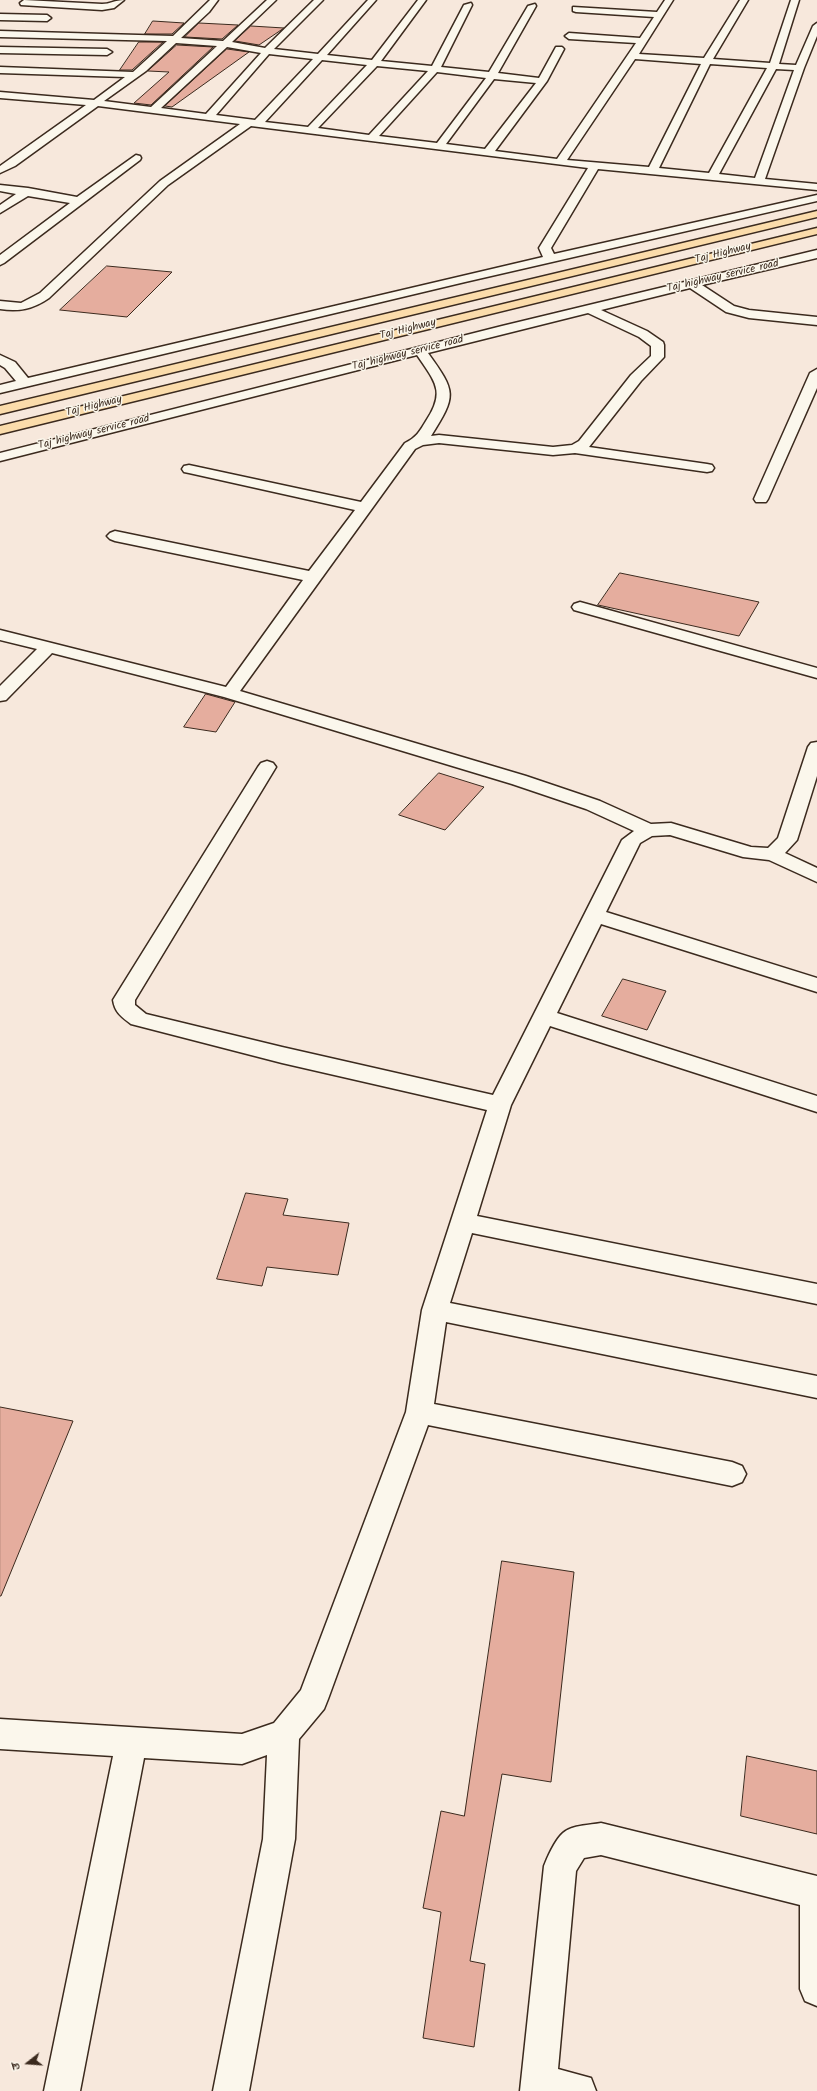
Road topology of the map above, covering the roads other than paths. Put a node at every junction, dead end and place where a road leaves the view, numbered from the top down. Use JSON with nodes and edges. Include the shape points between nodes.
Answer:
{"nodes":[{"id":1,"x":120,"y":0,"type":"edge"},
{"id":2,"x":214,"y":0,"type":"edge"},
{"id":3,"x":272,"y":0,"type":"edge"},
{"id":4,"x":319,"y":0,"type":"edge"},
{"id":5,"x":422,"y":0,"type":"edge"},
{"id":6,"x":668,"y":0,"type":"edge"},
{"id":7,"x":744,"y":0,"type":"edge"},
{"id":8,"x":795,"y":0,"type":"edge"},
{"id":9,"x":372,"y":1,"type":"dead end"},
{"id":10,"x":24,"y":3,"type":"dead end"},
{"id":11,"x":62,"y":3,"type":"edge"},
{"id":12,"x":468,"y":5,"type":"dead end"},
{"id":13,"x":532,"y":6,"type":"dead end"},
{"id":14,"x":576,"y":9,"type":"dead end"},
{"id":15,"x":659,"y":15,"type":"junction"},
{"id":16,"x":0,"y":16,"type":"edge"},
{"id":17,"x":54,"y":18,"type":"dead end"},
{"id":18,"x":817,"y":26,"type":"edge"},
{"id":19,"x":0,"y":34,"type":"edge"},
{"id":20,"x":568,"y":36,"type":"dead end"},
{"id":21,"x":175,"y":39,"type":"junction"},
{"id":22,"x":642,"y":42,"type":"junction"},
{"id":23,"x":225,"y":44,"type":"junction"},
{"id":24,"x":559,"y":49,"type":"dead end"},
{"id":25,"x":0,"y":50,"type":"edge"},
{"id":26,"x":267,"y":51,"type":"junction"},
{"id":27,"x":115,"y":52,"type":"dead end"},
{"id":28,"x":145,"y":52,"type":"dead end"},
{"id":29,"x":162,"y":52,"type":"junction"},
{"id":30,"x":321,"y":56,"type":"junction"},
{"id":31,"x":633,"y":56,"type":"junction"},
{"id":32,"x":707,"y":61,"type":"junction"},
{"id":33,"x":376,"y":62,"type":"junction"},
{"id":34,"x":773,"y":66,"type":"junction"},
{"id":35,"x":436,"y":68,"type":"junction"},
{"id":36,"x":799,"y":68,"type":"junction"},
{"id":37,"x":0,"y":70,"type":"edge"},
{"id":38,"x":493,"y":74,"type":"junction"},
{"id":39,"x":134,"y":75,"type":"junction"},
{"id":40,"x":542,"y":81,"type":"junction"},
{"id":41,"x":0,"y":95,"type":"edge"},
{"id":42,"x":95,"y":103,"type":"junction"},
{"id":43,"x":153,"y":111,"type":"junction"},
{"id":44,"x":208,"y":118,"type":"junction"},
{"id":45,"x":253,"y":124,"type":"junction"},
{"id":46,"x":311,"y":130,"type":"junction"},
{"id":47,"x":372,"y":138,"type":"junction"},
{"id":48,"x":438,"y":147,"type":"junction"},
{"id":49,"x":488,"y":153,"type":"junction"},
{"id":50,"x":136,"y":158,"type":"dead end"},
{"id":51,"x":560,"y":162,"type":"junction"},
{"id":52,"x":595,"y":165,"type":"junction"},
{"id":53,"x":0,"y":170,"type":"edge"},
{"id":54,"x":653,"y":170,"type":"junction"},
{"id":55,"x":713,"y":176,"type":"junction"},
{"id":56,"x":759,"y":181,"type":"junction"},
{"id":57,"x":817,"y":186,"type":"edge"},
{"id":58,"x":0,"y":188,"type":"edge"},
{"id":59,"x":28,"y":191,"type":"junction"},
{"id":60,"x":817,"y":198,"type":"edge"},
{"id":61,"x":79,"y":201,"type":"junction"},
{"id":62,"x":0,"y":210,"type":"edge"},
{"id":63,"x":817,"y":214,"type":"edge"},
{"id":64,"x":817,"y":231,"type":"edge"},
{"id":65,"x":817,"y":254,"type":"edge"},
{"id":66,"x":550,"y":259,"type":"junction"},
{"id":67,"x":0,"y":261,"type":"edge"},
{"id":68,"x":692,"y":284,"type":"junction"},
{"id":69,"x":0,"y":305,"type":"edge"},
{"id":70,"x":589,"y":309,"type":"junction"},
{"id":71,"x":817,"y":321,"type":"edge"},
{"id":72,"x":420,"y":351,"type":"junction"},
{"id":73,"x":0,"y":359,"type":"edge"},
{"id":74,"x":817,"y":372,"type":"edge"},
{"id":75,"x":25,"y":383,"type":"junction"},
{"id":76,"x":0,"y":389,"type":"edge"},
{"id":77,"x":0,"y":410,"type":"edge"},
{"id":78,"x":0,"y":430,"type":"edge"},
{"id":79,"x":420,"y":441,"type":"junction"},
{"id":80,"x":575,"y":449,"type":"junction"},
{"id":81,"x":0,"y":457,"type":"edge"},
{"id":82,"x":707,"y":468,"type":"dead end"},
{"id":83,"x":188,"y":469,"type":"dead end"},
{"id":84,"x":761,"y":499,"type":"dead end"},
{"id":85,"x":364,"y":507,"type":"junction"},
{"id":86,"x":116,"y":536,"type":"dead end"},
{"id":87,"x":313,"y":577,"type":"junction"},
{"id":88,"x":580,"y":607,"type":"dead end"},
{"id":89,"x":0,"y":635,"type":"edge"},
{"id":90,"x":48,"y":648,"type":"junction"},
{"id":91,"x":817,"y":673,"type":"edge"},
{"id":92,"x":230,"y":693,"type":"junction"},
{"id":93,"x":0,"y":696,"type":"edge"},
{"id":94,"x":817,"y":747,"type":"edge"},
{"id":95,"x":267,"y":767,"type":"dead end"},
{"id":96,"x":648,"y":830,"type":"junction"},
{"id":97,"x":773,"y":854,"type":"junction"},
{"id":98,"x":817,"y":876,"type":"edge"},
{"id":99,"x":595,"y":915,"type":"junction"},
{"id":100,"x":817,"y":985,"type":"edge"},
{"id":101,"x":544,"y":1016,"type":"junction"},
{"id":102,"x":817,"y":1104,"type":"edge"},
{"id":103,"x":500,"y":1105,"type":"junction"},
{"id":104,"x":463,"y":1222,"type":"junction"},
{"id":105,"x":817,"y":1294,"type":"edge"},
{"id":106,"x":434,"y":1310,"type":"junction"},
{"id":107,"x":817,"y":1387,"type":"edge"},
{"id":108,"x":419,"y":1412,"type":"junction"},
{"id":109,"x":732,"y":1474,"type":"dead end"},
{"id":110,"x":0,"y":1734,"type":"edge"},
{"id":111,"x":284,"y":1734,"type":"junction"},
{"id":112,"x":131,"y":1742,"type":"junction"},
{"id":113,"x":816,"y":1893,"type":"edge"},
{"id":114,"x":817,"y":1989,"type":"edge"},
{"id":115,"x":538,"y":2086,"type":"edge"},
{"id":116,"x":62,"y":2091,"type":"edge"},
{"id":117,"x":231,"y":2091,"type":"edge"},
{"id":118,"x":578,"y":2091,"type":"edge"}],
"edges":[{"from":1,"to":11,"type":"street","via":[[106,7]]},
{"from":2,"to":21,"type":"street"},
{"from":3,"to":23,"type":"street"},
{"from":4,"to":26,"type":"street"},
{"from":5,"to":33,"type":"street"},
{"from":6,"to":15,"type":"street"},
{"from":7,"to":32,"type":"street"},
{"from":8,"to":34,"type":"street"},
{"from":9,"to":30,"type":"street"},
{"from":10,"to":11,"type":"street"},
{"from":12,"to":35,"type":"street"},
{"from":13,"to":38,"type":"street"},
{"from":14,"to":15,"type":"street"},
{"from":15,"to":22,"type":"street"},
{"from":16,"to":17,"type":"street"},
{"from":18,"to":36,"type":"street"},
{"from":19,"to":21,"type":"street"},
{"from":20,"to":22,"type":"street"},
{"from":21,"to":23,"type":"street"},
{"from":21,"to":29,"type":"street"},
{"from":22,"to":31,"type":"street"},
{"from":23,"to":26,"type":"street"},
{"from":23,"to":43,"type":"street"},
{"from":24,"to":40,"type":"street"},
{"from":25,"to":27,"type":"street"},
{"from":26,"to":30,"type":"street"},
{"from":26,"to":44,"type":"street"},
{"from":28,"to":29,"type":"street"},
{"from":29,"to":39,"type":"street"},
{"from":30,"to":33,"type":"street"},
{"from":30,"to":45,"type":"street"},
{"from":31,"to":32,"type":"street"},
{"from":31,"to":51,"type":"street"},
{"from":32,"to":34,"type":"street"},
{"from":32,"to":54,"type":"street"},
{"from":33,"to":35,"type":"street"},
{"from":33,"to":46,"type":"street"},
{"from":34,"to":36,"type":"street"},
{"from":34,"to":55,"type":"street"},
{"from":35,"to":38,"type":"street"},
{"from":35,"to":47,"type":"street"},
{"from":36,"to":56,"type":"street"},
{"from":37,"to":39,"type":"street"},
{"from":38,"to":40,"type":"street"},
{"from":38,"to":48,"type":"street"},
{"from":39,"to":42,"type":"street"},
{"from":40,"to":49,"type":"street"},
{"from":41,"to":42,"type":"street"},
{"from":42,"to":43,"type":"street"},
{"from":42,"to":53,"type":"street","via":[[12,164]]},
{"from":43,"to":44,"type":"street"},
{"from":44,"to":45,"type":"street"},
{"from":45,"to":46,"type":"street"},
{"from":45,"to":69,"type":"street","via":[[164,183],[52,291],[36,303],[12,308]]},
{"from":46,"to":47,"type":"street"},
{"from":47,"to":48,"type":"street"},
{"from":48,"to":49,"type":"street"},
{"from":49,"to":51,"type":"street"},
{"from":50,"to":61,"type":"street"},
{"from":51,"to":52,"type":"street"},
{"from":52,"to":54,"type":"street"},
{"from":52,"to":66,"type":"street","via":[[545,248]]},
{"from":54,"to":55,"type":"street"},
{"from":55,"to":56,"type":"street"},
{"from":56,"to":57,"type":"street"},
{"from":58,"to":59,"type":"street"},
{"from":59,"to":61,"type":"street"},
{"from":59,"to":62,"type":"street"},
{"from":60,"to":66,"type":"street"},
{"from":61,"to":67,"type":"street"},
{"from":63,"to":77,"type":"main road"},
{"from":64,"to":78,"type":"main road","name":"Taj Highway"},
{"from":65,"to":68,"type":"street","name":"Taj highway service road"},
{"from":66,"to":75,"type":"street"},
{"from":68,"to":70,"type":"street","name":"Taj highway service road"},
{"from":68,"to":71,"type":"street","via":[[730,309],[749,314]]},
{"from":70,"to":72,"type":"street","name":"Taj highway service road"},
{"from":70,"to":80,"type":"street","via":[[643,334],[658,345],[657,357],[636,378],[584,444]]},
{"from":72,"to":79,"type":"street","via":[[440,379],[446,394],[444,405]]},
{"from":72,"to":81,"type":"street","name":"Taj highway service road"},
{"from":73,"to":75,"type":"street","via":[[10,365]]},
{"from":74,"to":84,"type":"street"},
{"from":75,"to":76,"type":"street"},
{"from":79,"to":80,"type":"street","via":[[457,439],[553,451]]},
{"from":79,"to":85,"type":"street","via":[[410,446]]},
{"from":80,"to":82,"type":"street"},
{"from":83,"to":85,"type":"street"},
{"from":85,"to":87,"type":"street"},
{"from":86,"to":87,"type":"street"},
{"from":87,"to":92,"type":"street"},
{"from":88,"to":91,"type":"street"},
{"from":89,"to":90,"type":"street"},
{"from":90,"to":92,"type":"street"},
{"from":90,"to":93,"type":"street"},
{"from":92,"to":96,"type":"street","via":[[519,780],[593,805]]},
{"from":94,"to":97,"type":"street","via":[[787,840]]},
{"from":95,"to":103,"type":"street","via":[[124,1000],[126,1008],[139,1019]]},
{"from":96,"to":97,"type":"street","via":[[671,829],[750,853]]},
{"from":96,"to":99,"type":"street","via":[[632,840]]},
{"from":97,"to":98,"type":"street"},
{"from":99,"to":100,"type":"street"},
{"from":99,"to":101,"type":"street"},
{"from":101,"to":102,"type":"street"},
{"from":101,"to":103,"type":"street"},
{"from":103,"to":104,"type":"street"},
{"from":104,"to":105,"type":"street"},
{"from":104,"to":106,"type":"street"},
{"from":106,"to":107,"type":"street"},
{"from":106,"to":108,"type":"street"},
{"from":108,"to":109,"type":"street"},
{"from":108,"to":111,"type":"street","via":[[313,1699]]},
{"from":110,"to":112,"type":"street"},
{"from":111,"to":112,"type":"street","via":[[242,1749]]},
{"from":111,"to":117,"type":"street","via":[[279,1839]]},
{"from":112,"to":116,"type":"street"},
{"from":113,"to":114,"type":"street"},
{"from":113,"to":115,"type":"street","via":[[601,1839],[575,1844],[560,1866]]},
{"from":115,"to":118,"type":"street"}]}
